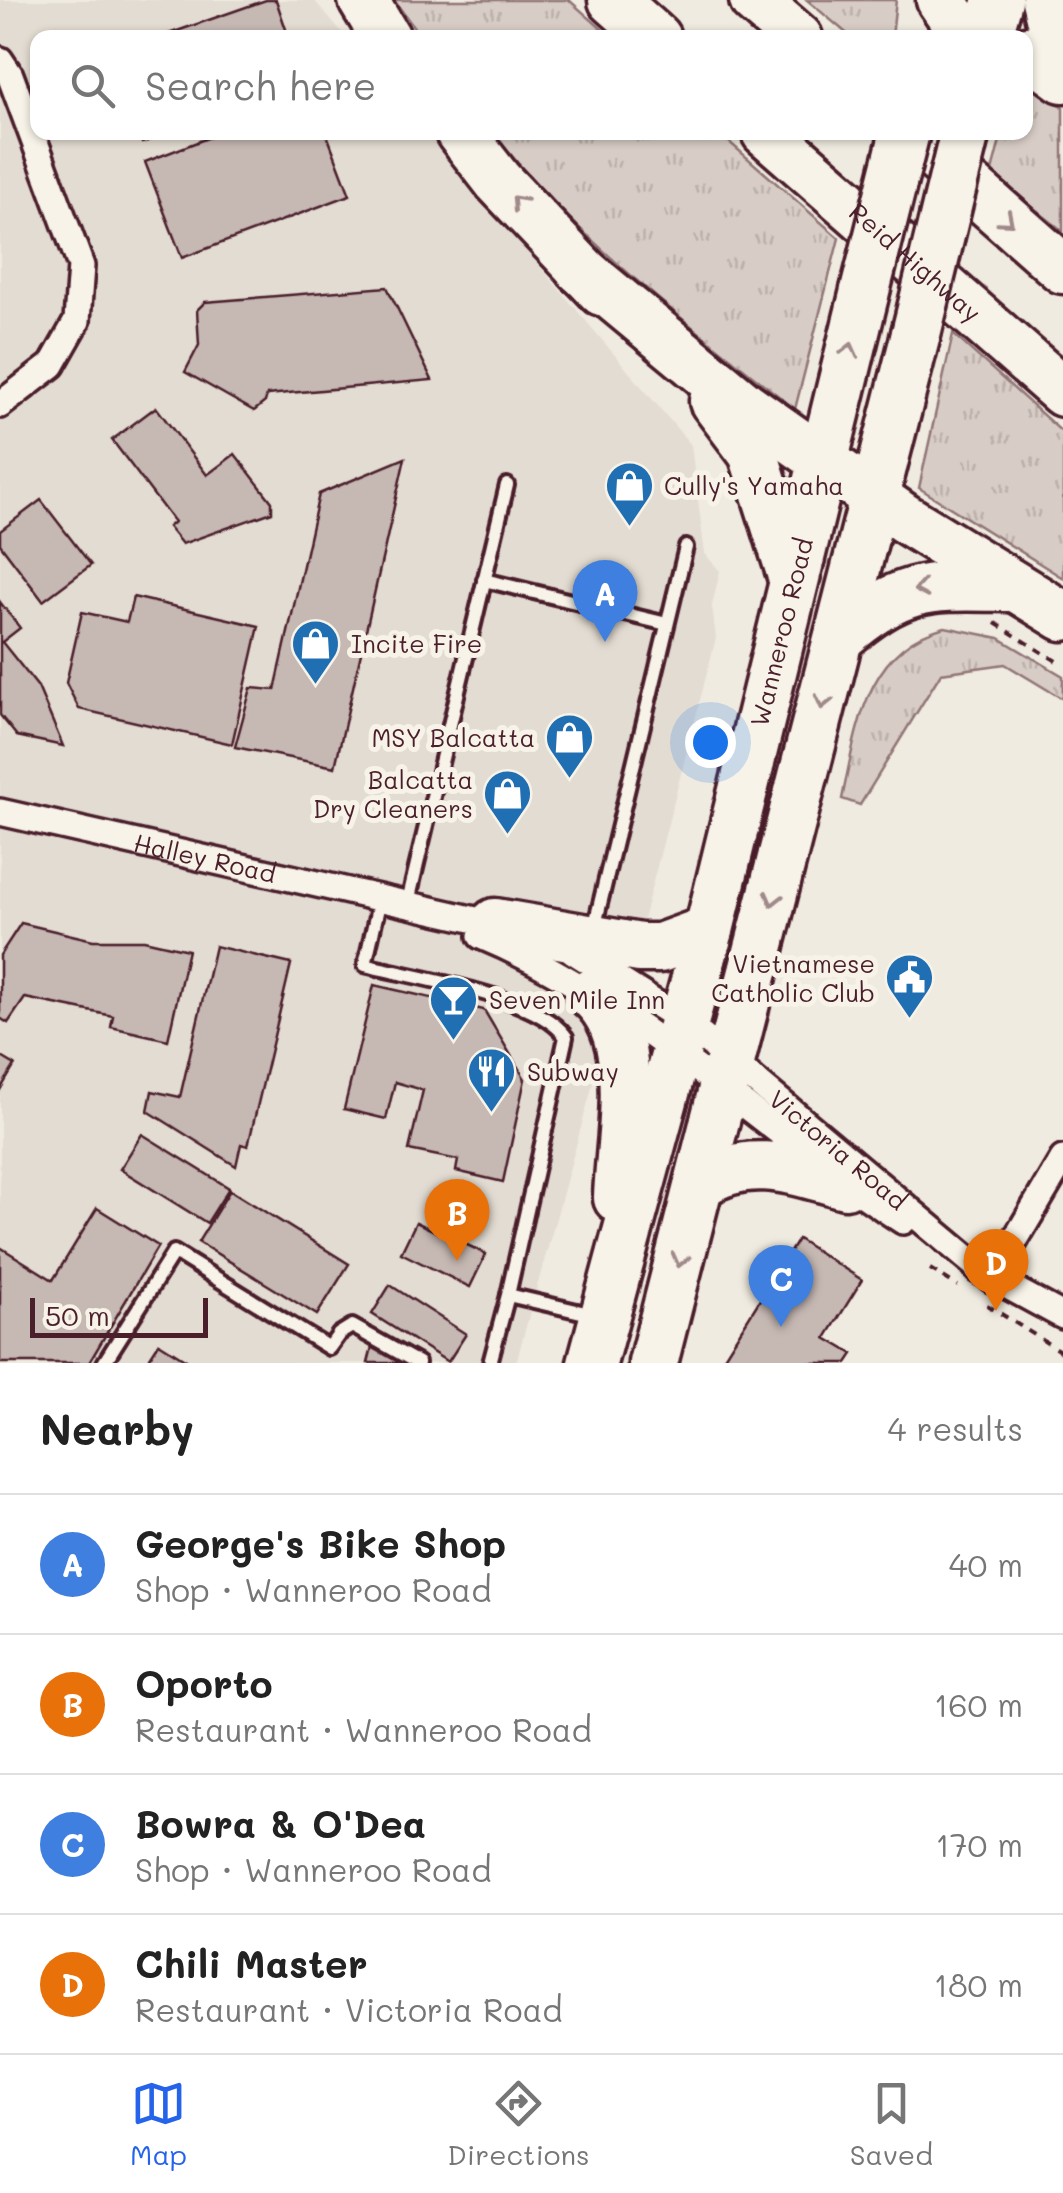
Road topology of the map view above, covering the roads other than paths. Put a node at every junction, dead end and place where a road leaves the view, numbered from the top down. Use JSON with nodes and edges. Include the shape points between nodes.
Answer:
{"nodes":[{"id":1,"x":363,"y":0,"type":"edge"},
{"id":2,"x":613,"y":0,"type":"edge"},
{"id":3,"x":754,"y":0,"type":"edge"},
{"id":4,"x":938,"y":0,"type":"edge"},
{"id":5,"x":998,"y":0,"type":"edge"},
{"id":6,"x":1046,"y":0,"type":"edge"},
{"id":7,"x":381,"y":30,"type":"edge"},
{"id":8,"x":647,"y":30,"type":"edge"},
{"id":9,"x":789,"y":30,"type":"edge"},
{"id":10,"x":930,"y":30,"type":"edge"},
{"id":11,"x":963,"y":30,"type":"edge"},
{"id":12,"x":989,"y":30,"type":"edge"},
{"id":13,"x":1063,"y":44,"type":"edge"},
{"id":14,"x":1033,"y":56,"type":"edge"},
{"id":15,"x":0,"y":60,"type":"edge"},
{"id":16,"x":1063,"y":78,"type":"edge"},
{"id":17,"x":30,"y":128,"type":"edge"},
{"id":18,"x":34,"y":140,"type":"edge"},
{"id":19,"x":467,"y":140,"type":"edge"},
{"id":20,"x":775,"y":140,"type":"edge"},
{"id":21,"x":904,"y":140,"type":"edge"},
{"id":22,"x":915,"y":140,"type":"edge"},
{"id":23,"x":963,"y":140,"type":"edge"},
{"id":24,"x":580,"y":269,"type":"junction"},
{"id":25,"x":1063,"y":269,"type":"edge"},
{"id":26,"x":1063,"y":392,"type":"edge"},
{"id":27,"x":0,"y":406,"type":"edge"},
{"id":28,"x":822,"y":461,"type":"junction"},
{"id":29,"x":507,"y":484,"type":"dead end"},
{"id":30,"x":874,"y":497,"type":"junction"},
{"id":31,"x":686,"y":547,"type":"dead end"},
{"id":32,"x":484,"y":580,"type":"junction"},
{"id":33,"x":794,"y":583,"type":"junction"},
{"id":34,"x":1004,"y":604,"type":"junction"},
{"id":35,"x":1063,"y":616,"type":"edge"},
{"id":36,"x":667,"y":624,"type":"junction"},
{"id":37,"x":839,"y":638,"type":"junction"},
{"id":38,"x":0,"y":812,"type":"edge"},
{"id":39,"x":380,"y":900,"type":"junction"},
{"id":40,"x":407,"y":906,"type":"junction"},
{"id":41,"x":494,"y":923,"type":"junction"},
{"id":42,"x":709,"y":930,"type":"junction"},
{"id":43,"x":592,"y":940,"type":"junction"},
{"id":44,"x":591,"y":994,"type":"junction"},
{"id":45,"x":681,"y":1039,"type":"junction"},
{"id":46,"x":728,"y":1076,"type":"junction"},
{"id":47,"x":1063,"y":1159,"type":"edge"},
{"id":48,"x":700,"y":1184,"type":"junction"},
{"id":49,"x":845,"y":1184,"type":"junction"},
{"id":50,"x":614,"y":1272,"type":"junction"},
{"id":51,"x":986,"y":1290,"type":"junction"},
{"id":52,"x":508,"y":1296,"type":"junction"},
{"id":53,"x":1063,"y":1316,"type":"edge"},
{"id":54,"x":602,"y":1317,"type":"junction"},
{"id":55,"x":104,"y":1363,"type":"edge"},
{"id":56,"x":418,"y":1363,"type":"edge"},
{"id":57,"x":490,"y":1363,"type":"edge"},
{"id":58,"x":592,"y":1363,"type":"edge"},
{"id":59,"x":653,"y":1363,"type":"edge"}],
"edges":[{"from":1,"to":7,"type":"highway"},
{"from":2,"to":8,"type":"highway"},
{"from":3,"to":9,"type":"highway"},
{"from":4,"to":10,"type":"highway"},
{"from":4,"to":11,"type":"highway"},
{"from":5,"to":12,"type":"highway"},
{"from":6,"to":13,"type":"highway"},
{"from":14,"to":16,"type":"highway"},
{"from":15,"to":17,"type":"street"},
{"from":18,"to":27,"type":"street","via":[[81,266],[77,321],[52,365]]},
{"from":24,"to":19,"type":"highway","one_way":true},
{"from":20,"to":26,"type":"highway","name":"Reid Highway"},
{"from":28,"to":21,"type":"highway","name":"Wanneroo Road","one_way":true,"bridge":true},
{"from":22,"to":25,"type":"highway","one_way":true},
{"from":23,"to":30,"type":"highway","bridge":true},
{"from":24,"to":28,"type":"highway"},
{"from":24,"to":33,"type":"highway","via":[[717,404],[753,453]]},
{"from":28,"to":30,"type":"highway"},
{"from":28,"to":33,"type":"highway","name":"Wanneroo Road"},
{"from":29,"to":32,"type":"lane"},
{"from":30,"to":34,"type":"highway"},
{"from":30,"to":37,"type":"highway"},
{"from":31,"to":36,"type":"lane"},
{"from":32,"to":36,"type":"lane"},
{"from":32,"to":40,"type":"lane"},
{"from":33,"to":42,"type":"highway","name":"Wanneroo Road"},
{"from":34,"to":35,"type":"highway"},
{"from":34,"to":37,"type":"highway","one_way":true,"via":[[937,586],[904,592],[874,607]]},
{"from":36,"to":43,"type":"lane"},
{"from":37,"to":46,"type":"highway","one_way":true},
{"from":38,"to":39,"type":"street","name":"Halley Road"},
{"from":39,"to":40,"type":"street","name":"Halley Road"},
{"from":39,"to":52,"type":"lane","via":[[365,965],[529,1009],[566,1037]]},
{"from":40,"to":41,"type":"street","name":"Halley Road"},
{"from":40,"to":44,"type":"street","name":"Halley Road","via":[[492,940]]},
{"from":41,"to":43,"type":"highway"},
{"from":41,"to":45,"type":"street","name":"Halley Road","via":[[595,961]]},
{"from":42,"to":43,"type":"highway","via":[[660,948]]},
{"from":42,"to":45,"type":"highway","name":"Wanneroo Road"},
{"from":44,"to":45,"type":"street","name":"Halley Road"},
{"from":44,"to":50,"type":"highway","via":[[616,1021],[624,1052]]},
{"from":45,"to":46,"type":"street","name":"Halley Road"},
{"from":45,"to":46,"type":"street","name":"Victoria Road"},
{"from":45,"to":50,"type":"highway","name":"Wanneroo Road"},
{"from":46,"to":48,"type":"highway"},
{"from":46,"to":49,"type":"street","name":"Victoria Road"},
{"from":46,"to":51,"type":"street","name":"Victoria Road"},
{"from":47,"to":51,"type":"street"},
{"from":48,"to":49,"type":"highway","via":[[750,1165]]},
{"from":48,"to":59,"type":"highway","one_way":true},
{"from":49,"to":51,"type":"street","name":"Victoria Road"},
{"from":50,"to":54,"type":"highway","name":"Wanneroo Road"},
{"from":51,"to":53,"type":"street","name":"Victoria Road"},
{"from":52,"to":54,"type":"lane"},
{"from":52,"to":57,"type":"lane"},
{"from":54,"to":58,"type":"highway","name":"Wanneroo Road"},
{"from":55,"to":56,"type":"lane","via":[[174,1252],[329,1348],[352,1326]]}]}
